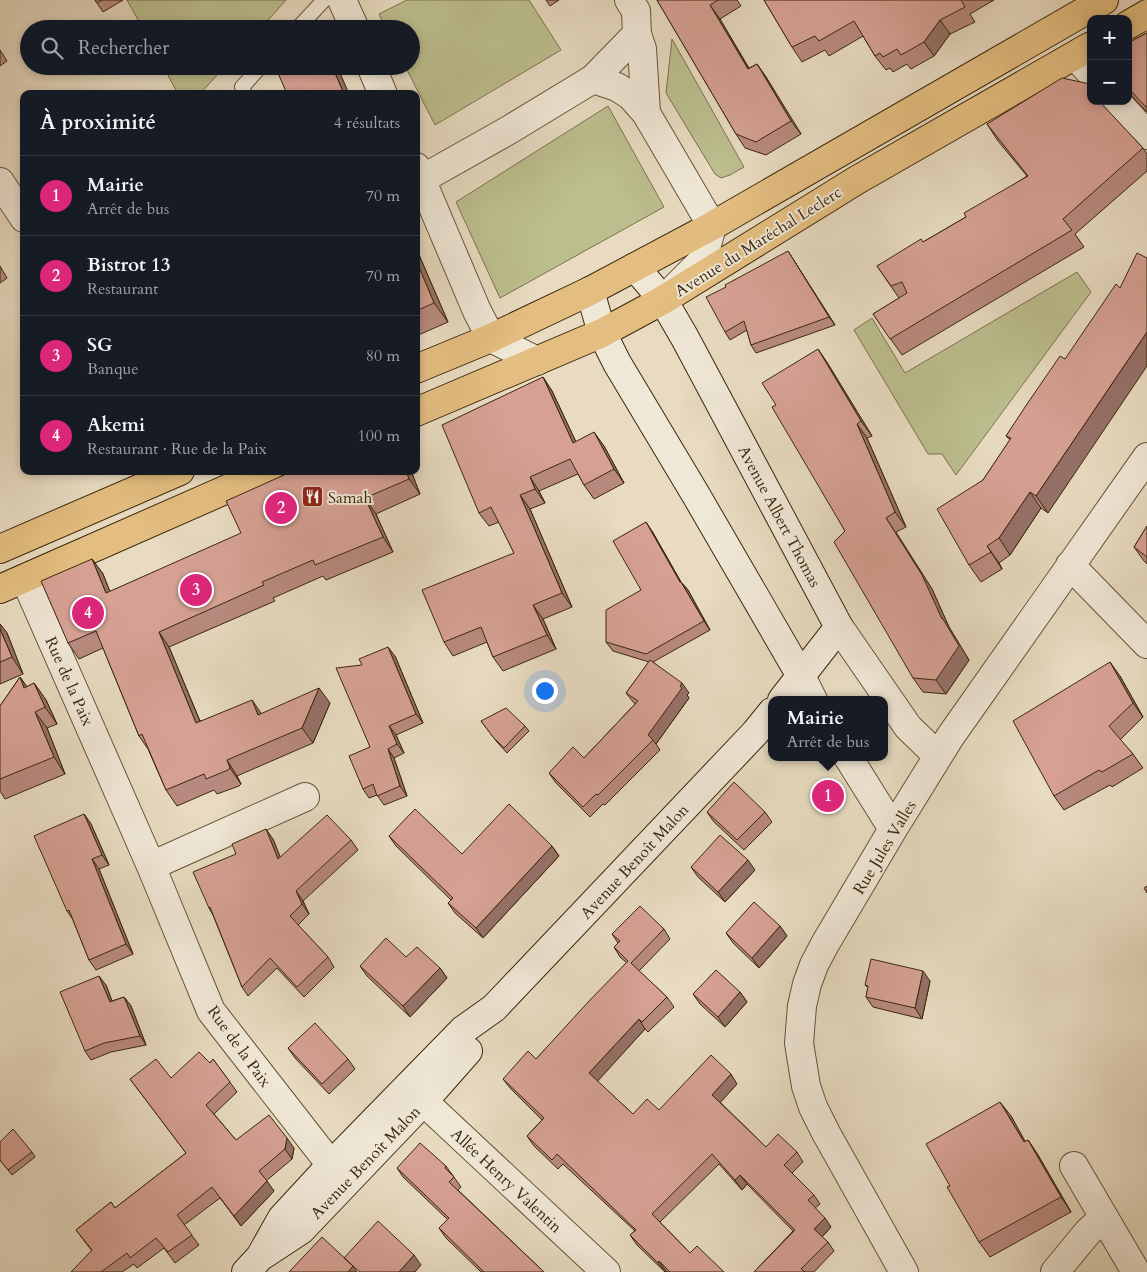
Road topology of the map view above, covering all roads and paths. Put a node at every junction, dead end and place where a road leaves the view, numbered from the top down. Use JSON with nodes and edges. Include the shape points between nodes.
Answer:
{"nodes":[{"id":1,"x":324,"y":0,"type":"edge"},
{"id":2,"x":342,"y":0,"type":"edge"},
{"id":3,"x":629,"y":0,"type":"edge"},
{"id":4,"x":1104,"y":0,"type":"edge"},
{"id":5,"x":1147,"y":14,"type":"edge"},
{"id":6,"x":305,"y":20,"type":"edge"},
{"id":7,"x":351,"y":20,"type":"edge"},
{"id":8,"x":1132,"y":23,"type":"edge"},
{"id":9,"x":637,"y":34,"type":"junction"},
{"id":10,"x":1085,"y":59,"type":"edge"},
{"id":11,"x":253,"y":75,"type":"edge"},
{"id":12,"x":375,"y":75,"type":"edge"},
{"id":13,"x":593,"y":79,"type":"junction"},
{"id":14,"x":243,"y":90,"type":"edge"},
{"id":15,"x":381,"y":90,"type":"edge"},
{"id":16,"x":1120,"y":105,"type":"edge"},
{"id":17,"x":646,"y":113,"type":"junction"},
{"id":18,"x":1147,"y":135,"type":"edge"},
{"id":19,"x":420,"y":173,"type":"edge"},
{"id":20,"x":420,"y":175,"type":"edge"},
{"id":21,"x":0,"y":182,"type":"edge"},
{"id":22,"x":20,"y":212,"type":"edge"},
{"id":23,"x":712,"y":226,"type":"junction"},
{"id":24,"x":636,"y":266,"type":"junction"},
{"id":25,"x":590,"y":291,"type":"junction"},
{"id":26,"x":663,"y":300,"type":"junction"},
{"id":27,"x":602,"y":333,"type":"junction"},
{"id":28,"x":491,"y":338,"type":"junction"},
{"id":29,"x":537,"y":361,"type":"junction"},
{"id":30,"x":420,"y":367,"type":"edge"},
{"id":31,"x":420,"y":410,"type":"edge"},
{"id":32,"x":1147,"y":457,"type":"edge"},
{"id":33,"x":171,"y":475,"type":"edge"},
{"id":34,"x":259,"y":475,"type":"edge"},
{"id":35,"x":0,"y":549,"type":"edge"},
{"id":36,"x":1070,"y":565,"type":"junction"},
{"id":37,"x":25,"y":579,"type":"junction"},
{"id":38,"x":0,"y":590,"type":"edge"},
{"id":39,"x":840,"y":628,"type":"junction"},
{"id":40,"x":1147,"y":644,"type":"edge"},
{"id":41,"x":801,"y":676,"type":"junction"},
{"id":42,"x":785,"y":696,"type":"edge"},
{"id":43,"x":812,"y":696,"type":"edge"},
{"id":44,"x":887,"y":696,"type":"edge"},
{"id":45,"x":888,"y":698,"type":"edge"},
{"id":46,"x":768,"y":717,"type":"edge"},
{"id":47,"x":938,"y":756,"type":"junction"},
{"id":48,"x":850,"y":761,"type":"edge"},
{"id":49,"x":304,"y":797,"type":"dead end"},
{"id":50,"x":893,"y":829,"type":"junction"},
{"id":51,"x":151,"y":866,"type":"junction"},
{"id":52,"x":415,"y":1095,"type":"junction"},
{"id":53,"x":1074,"y":1166,"type":"dead end"},
{"id":54,"x":339,"y":1172,"type":"junction"},
{"id":55,"x":1103,"y":1218,"type":"junction"},
{"id":56,"x":253,"y":1264,"type":"edge"},
{"id":57,"x":606,"y":1272,"type":"edge"},
{"id":58,"x":904,"y":1272,"type":"edge"},
{"id":59,"x":1055,"y":1272,"type":"edge"},
{"id":60,"x":1136,"y":1272,"type":"edge"}],
"edges":[{"from":1,"to":6,"type":"lane"},
{"from":2,"to":7,"type":"street"},
{"from":3,"to":9,"type":"street","via":[[636,11]]},
{"from":4,"to":23,"type":"main road","name":"Avenue du Maréchal Leclerc"},
{"from":5,"to":8,"type":"main road"},
{"from":9,"to":13,"type":"street"},
{"from":9,"to":17,"type":"street","via":[[642,49]]},
{"from":10,"to":26,"type":"main road","name":"Avenue du Maréchal Leclerc","via":[[857,180]]},
{"from":11,"to":14,"type":"lane","via":[[242,87]]},
{"from":12,"to":15,"type":"street"},
{"from":13,"to":17,"type":"street","via":[[617,87],[631,96]]},
{"from":13,"to":19,"type":"street","via":[[509,130]]},
{"from":16,"to":18,"type":"street"},
{"from":17,"to":23,"type":"street"},
{"from":20,"to":28,"type":"street"},
{"from":21,"to":22,"type":"street"},
{"from":23,"to":24,"type":"main road"},
{"from":23,"to":26,"type":"street","name":"Avenue du Maréchal Leclerc","via":[[703,260]]},
{"from":24,"to":25,"type":"main road"},
{"from":24,"to":26,"type":"street","name":"Avenue Albert Thomas"},
{"from":25,"to":27,"type":"street"},
{"from":25,"to":28,"type":"main road"},
{"from":26,"to":27,"type":"main road"},
{"from":26,"to":39,"type":"street","name":"Avenue Albert Thomas"},
{"from":27,"to":29,"type":"main road"},
{"from":27,"to":41,"type":"street"},
{"from":28,"to":29,"type":"street"},
{"from":28,"to":30,"type":"main road"},
{"from":29,"to":31,"type":"main road"},
{"from":32,"to":36,"type":"street","name":"Rue Jules Valles"},
{"from":33,"to":35,"type":"main road"},
{"from":34,"to":37,"type":"main road"},
{"from":36,"to":40,"type":"street"},
{"from":36,"to":47,"type":"street","name":"Rue Jules Valles"},
{"from":37,"to":38,"type":"main road"},
{"from":37,"to":51,"type":"street","name":"Rue de la Paix"},
{"from":39,"to":41,"type":"street"},
{"from":39,"to":44,"type":"street","name":"Avenue Albert Thomas"},
{"from":41,"to":42,"type":"street"},
{"from":41,"to":43,"type":"street"},
{"from":45,"to":47,"type":"street","name":"Avenue Albert Thomas","via":[[908,727]]},
{"from":46,"to":52,"type":"street","name":"Avenue Benoît Malon","via":[[494,1008],[476,1042]]},
{"from":47,"to":50,"type":"street","name":"Rue Jules Valles"},
{"from":48,"to":50,"type":"street"},
{"from":49,"to":51,"type":"street"},
{"from":50,"to":58,"type":"street","name":"Rue Jules Valles","via":[[814,965],[802,1006],[800,1043],[806,1086],[813,1107]]},
{"from":51,"to":54,"type":"street","name":"Rue de la Paix","via":[[211,1011]]},
{"from":52,"to":54,"type":"street","name":"Avenue Benoît Malon"},
{"from":52,"to":57,"type":"street","name":"Allée Henry Valentin"},
{"from":53,"to":55,"type":"street"},
{"from":54,"to":56,"type":"street","name":"Avenue Benoît Malon","via":[[301,1230]]},
{"from":55,"to":59,"type":"street"},
{"from":55,"to":60,"type":"street"}]}
